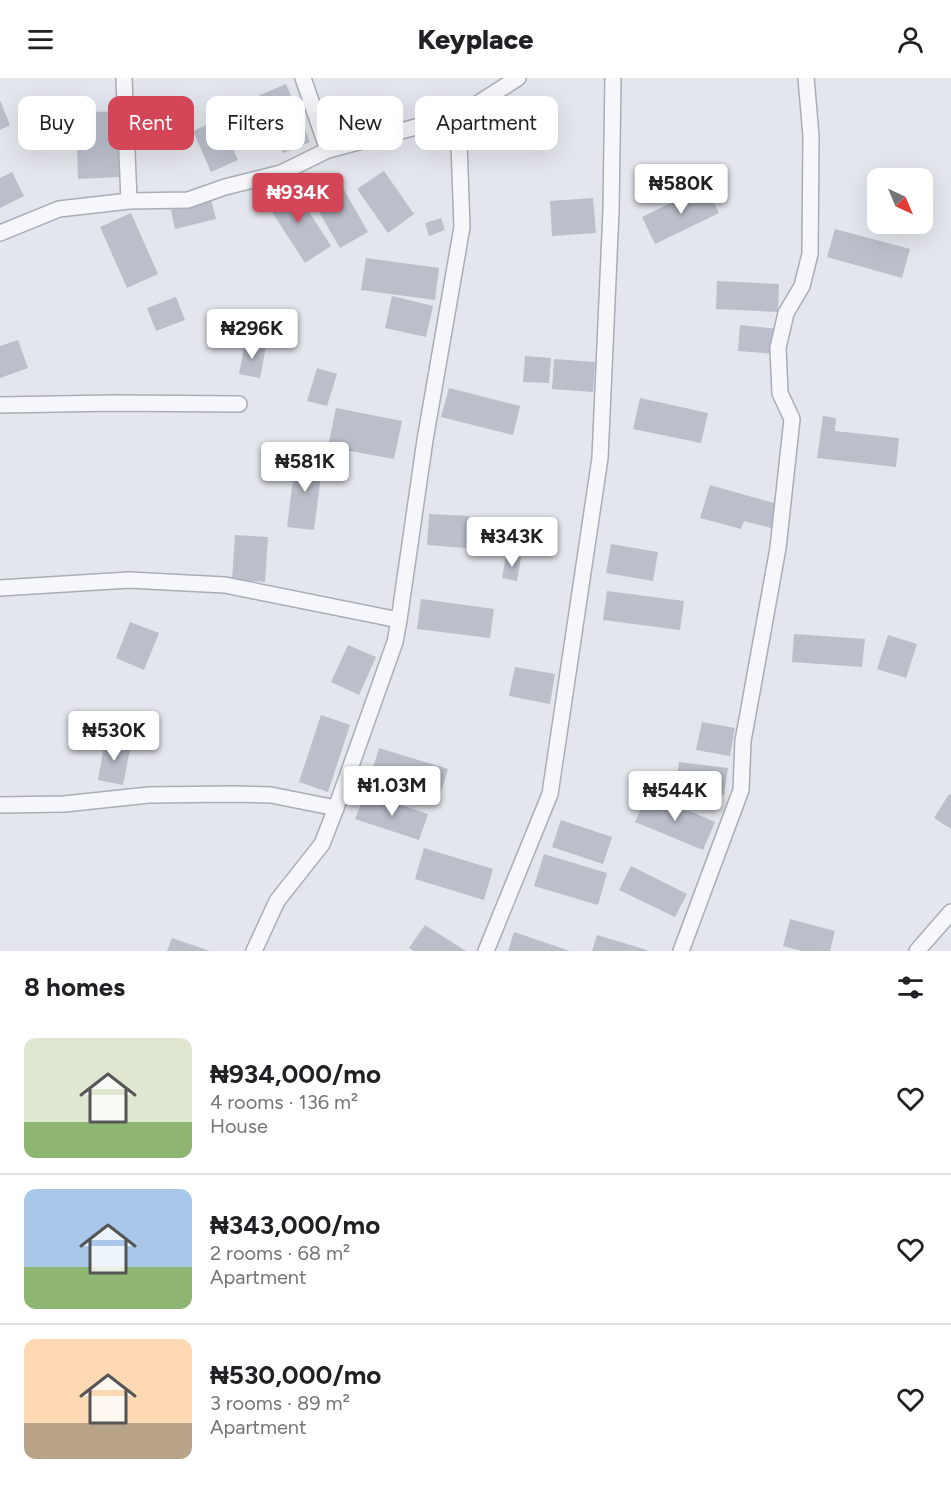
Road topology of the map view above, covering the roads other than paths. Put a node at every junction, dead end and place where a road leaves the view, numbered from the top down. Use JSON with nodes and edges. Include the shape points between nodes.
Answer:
{"nodes":[{"id":1,"x":124,"y":78,"type":"edge"},
{"id":2,"x":303,"y":78,"type":"edge"},
{"id":3,"x":518,"y":78,"type":"edge"},
{"id":4,"x":613,"y":78,"type":"edge"},
{"id":5,"x":806,"y":78,"type":"edge"},
{"id":6,"x":490,"y":96,"type":"edge"},
{"id":7,"x":317,"y":118,"type":"edge"},
{"id":8,"x":328,"y":150,"type":"edge"},
{"id":9,"x":459,"y":150,"type":"edge"},
{"id":10,"x":129,"y":201,"type":"junction"},
{"id":11,"x":0,"y":233,"type":"edge"},
{"id":12,"x":239,"y":404,"type":"dead end"},
{"id":13,"x":0,"y":405,"type":"edge"},
{"id":14,"x":0,"y":588,"type":"edge"},
{"id":15,"x":399,"y":620,"type":"junction"},
{"id":16,"x":0,"y":805,"type":"edge"},
{"id":17,"x":336,"y":808,"type":"junction"},
{"id":18,"x":951,"y":912,"type":"edge"},
{"id":19,"x":254,"y":951,"type":"edge"},
{"id":20,"x":486,"y":951,"type":"edge"},
{"id":21,"x":681,"y":951,"type":"edge"},
{"id":22,"x":917,"y":951,"type":"edge"}],
"edges":[{"from":1,"to":10,"type":"street"},
{"from":2,"to":7,"type":"street"},
{"from":3,"to":6,"type":"street"},
{"from":4,"to":20,"type":"street","via":[[599,469],[550,794]]},
{"from":5,"to":21,"type":"street","via":[[811,136],[810,254],[802,286],[786,313],[778,348],[780,393],[792,419],[778,548],[743,741],[741,790]]},
{"from":8,"to":10,"type":"street","via":[[281,173],[188,201]]},
{"from":9,"to":15,"type":"street","via":[[462,227]]},
{"from":10,"to":11,"type":"street","via":[[59,209]]},
{"from":12,"to":13,"type":"street"},
{"from":14,"to":15,"type":"street","via":[[129,580],[225,585]]},
{"from":15,"to":17,"type":"street","via":[[395,642]]},
{"from":16,"to":17,"type":"street","via":[[233,794],[271,795]]},
{"from":17,"to":19,"type":"street","via":[[322,844],[277,901]]},
{"from":18,"to":22,"type":"street"}]}
